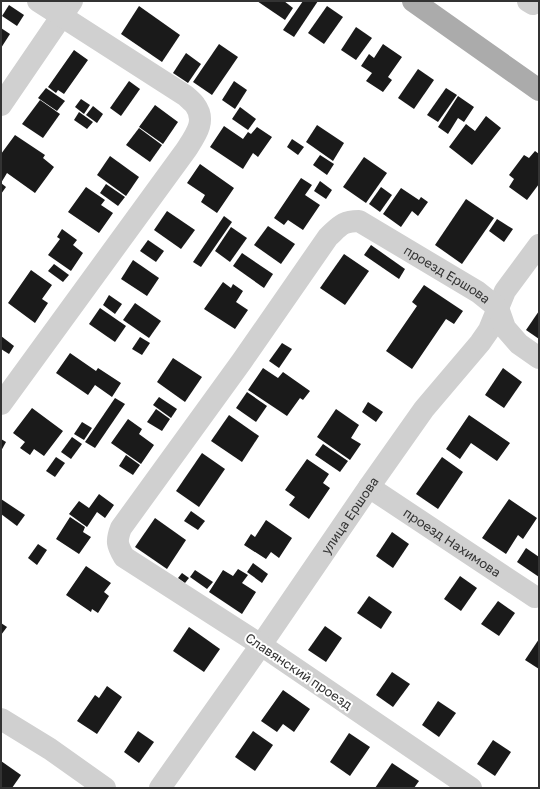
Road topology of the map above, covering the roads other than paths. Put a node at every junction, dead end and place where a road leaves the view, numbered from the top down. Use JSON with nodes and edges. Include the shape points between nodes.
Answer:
{"nodes":[{"id":1,"x":38,"y":1,"type":"edge"},
{"id":2,"x":413,"y":1,"type":"edge"},
{"id":3,"x":66,"y":9,"type":"edge"},
{"id":4,"x":539,"y":90,"type":"edge"},
{"id":5,"x":1,"y":105,"type":"edge"},
{"id":6,"x":539,"y":245,"type":"edge"},
{"id":7,"x":498,"y":308,"type":"junction"},
{"id":8,"x":539,"y":358,"type":"edge"},
{"id":9,"x":1,"y":404,"type":"edge"},
{"id":10,"x":369,"y":487,"type":"junction"},
{"id":11,"x":124,"y":557,"type":"joint"},
{"id":12,"x":535,"y":597,"type":"dead end"},
{"id":13,"x":261,"y":645,"type":"junction"},
{"id":14,"x":1,"y":719,"type":"edge"},
{"id":15,"x":105,"y":788,"type":"edge"},
{"id":16,"x":160,"y":788,"type":"edge"},
{"id":17,"x":471,"y":788,"type":"edge"}],
"edges":[{"from":1,"to":3,"type":"street"},
{"from":2,"to":4,"type":"main road"},
{"from":3,"to":5,"type":"street"},
{"from":3,"to":9,"type":"street","via":[[186,96],[196,106],[201,118],[198,132],[186,150]]},
{"from":6,"to":7,"type":"street","name":"улица Ершова","via":[[505,291]]},
{"from":7,"to":8,"type":"street","name":"проезд Ершова","via":[[505,328],[520,344]]},
{"from":7,"to":10,"type":"street","name":"улица Ершова","via":[[489,330],[480,343],[424,409]]},
{"from":7,"to":11,"type":"street","name":"проезд Ершова","via":[[478,292],[359,220],[349,221],[340,226],[328,237],[121,528],[117,537]]},
{"from":10,"to":12,"type":"street","name":"проезд Нахимова"},
{"from":10,"to":13,"type":"street","name":"улица Ершова"},
{"from":11,"to":13,"type":"street","name":"Славянский проезд"},
{"from":13,"to":16,"type":"street","name":"улица Ершова"},
{"from":13,"to":17,"type":"street","name":"Славянский проезд"},
{"from":14,"to":15,"type":"street","via":[[50,748]]}]}
